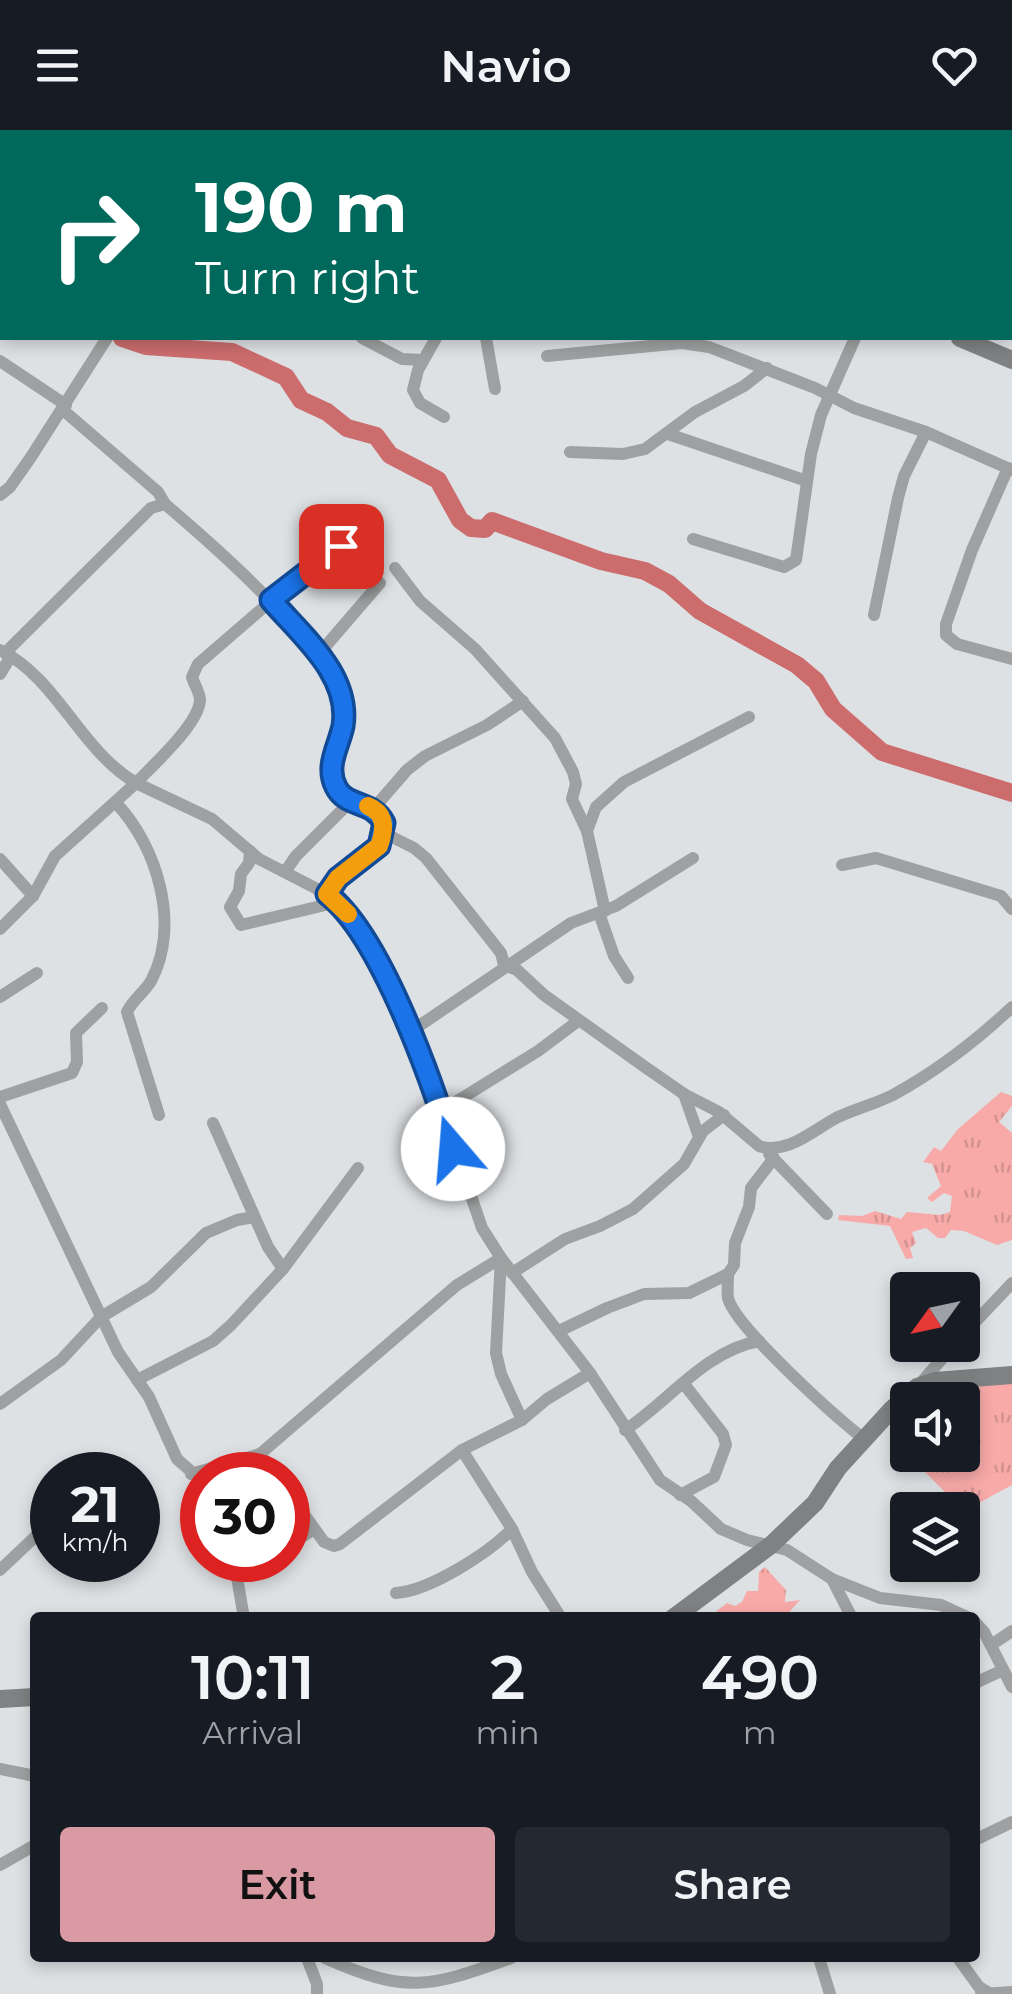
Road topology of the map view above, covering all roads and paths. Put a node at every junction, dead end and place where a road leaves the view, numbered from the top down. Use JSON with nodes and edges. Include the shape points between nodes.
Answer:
{"nodes":[{"id":1,"x":106,"y":340,"type":"edge"},
{"id":2,"x":366,"y":340,"type":"edge"},
{"id":3,"x":435,"y":340,"type":"edge"},
{"id":4,"x":486,"y":340,"type":"edge"},
{"id":5,"x":853,"y":340,"type":"edge"},
{"id":6,"x":989,"y":344,"type":"edge"},
{"id":7,"x":547,"y":356,"type":"dead end"},
{"id":8,"x":424,"y":360,"type":"junction"},
{"id":9,"x":1012,"y":360,"type":"edge"},
{"id":10,"x":0,"y":362,"type":"edge"},
{"id":11,"x":766,"y":368,"type":"junction"},
{"id":12,"x":495,"y":389,"type":"dead end"},
{"id":13,"x":828,"y":395,"type":"junction"},
{"id":14,"x":64,"y":408,"type":"junction"},
{"id":15,"x":444,"y":418,"type":"dead end"},
{"id":16,"x":926,"y":432,"type":"junction"},
{"id":17,"x":668,"y":434,"type":"junction"},
{"id":18,"x":570,"y":452,"type":"dead end"},
{"id":19,"x":1010,"y":469,"type":"edge"},
{"id":20,"x":808,"y":481,"type":"junction"},
{"id":21,"x":0,"y":495,"type":"edge"},
{"id":22,"x":165,"y":504,"type":"junction"},
{"id":23,"x":693,"y":539,"type":"dead end"},
{"id":24,"x":341,"y":546,"type":"dead end"},
{"id":25,"x":395,"y":568,"type":"dead end"},
{"id":26,"x":380,"y":583,"type":"dead end"},
{"id":27,"x":271,"y":600,"type":"junction"},
{"id":28,"x":874,"y":615,"type":"dead end"},
{"id":29,"x":5,"y":653,"type":"edge"},
{"id":30,"x":318,"y":655,"type":"junction"},
{"id":31,"x":1012,"y":659,"type":"edge"},
{"id":32,"x":0,"y":674,"type":"edge"},
{"id":33,"x":522,"y":700,"type":"junction"},
{"id":34,"x":749,"y":717,"type":"dead end"},
{"id":35,"x":136,"y":783,"type":"junction"},
{"id":36,"x":351,"y":801,"type":"junction"},
{"id":37,"x":116,"y":804,"type":"junction"},
{"id":38,"x":374,"y":808,"type":"junction"},
{"id":39,"x":587,"y":831,"type":"junction"},
{"id":40,"x":384,"y":833,"type":"junction"},
{"id":41,"x":250,"y":851,"type":"junction"},
{"id":42,"x":693,"y":858,"type":"dead end"},
{"id":43,"x":0,"y":859,"type":"edge"},
{"id":44,"x":842,"y":865,"type":"dead end"},
{"id":45,"x":285,"y":872,"type":"junction"},
{"id":46,"x":33,"y":896,"type":"junction"},
{"id":47,"x":332,"y":898,"type":"junction"},
{"id":48,"x":1012,"y":908,"type":"edge"},
{"id":49,"x":602,"y":912,"type":"junction"},
{"id":50,"x":0,"y":929,"type":"edge"},
{"id":51,"x":504,"y":965,"type":"junction"},
{"id":52,"x":37,"y":973,"type":"dead end"},
{"id":53,"x":628,"y":978,"type":"dead end"},
{"id":54,"x":0,"y":998,"type":"edge"},
{"id":55,"x":102,"y":1008,"type":"dead end"},
{"id":56,"x":1011,"y":1009,"type":"edge"},
{"id":57,"x":578,"y":1020,"type":"junction"},
{"id":58,"x":410,"y":1032,"type":"junction"},
{"id":59,"x":684,"y":1094,"type":"junction"},
{"id":60,"x":0,"y":1101,"type":"edge"},
{"id":61,"x":441,"y":1111,"type":"junction"},
{"id":62,"x":160,"y":1115,"type":"dead end"},
{"id":63,"x":724,"y":1115,"type":"junction"},
{"id":64,"x":213,"y":1123,"type":"dead end"},
{"id":65,"x":698,"y":1138,"type":"junction"},
{"id":66,"x":759,"y":1146,"type":"junction"},
{"id":67,"x":774,"y":1158,"type":"junction"},
{"id":68,"x":358,"y":1168,"type":"dead end"},
{"id":69,"x":827,"y":1214,"type":"dead end"},
{"id":70,"x":254,"y":1216,"type":"junction"},
{"id":71,"x":501,"y":1258,"type":"junction"},
{"id":72,"x":283,"y":1269,"type":"junction"},
{"id":73,"x":512,"y":1273,"type":"junction"},
{"id":74,"x":728,"y":1274,"type":"junction"},
{"id":75,"x":1011,"y":1285,"type":"edge"},
{"id":76,"x":101,"y":1317,"type":"junction"},
{"id":77,"x":980,"y":1317,"type":"edge"},
{"id":78,"x":559,"y":1331,"type":"junction"},
{"id":79,"x":759,"y":1341,"type":"junction"},
{"id":80,"x":939,"y":1362,"type":"edge"},
{"id":81,"x":590,"y":1373,"type":"junction"},
{"id":82,"x":1012,"y":1376,"type":"edge"},
{"id":83,"x":137,"y":1380,"type":"junction"},
{"id":84,"x":921,"y":1382,"type":"edge"},
{"id":85,"x":931,"y":1382,"type":"edge"},
{"id":86,"x":684,"y":1384,"type":"junction"},
{"id":87,"x":0,"y":1404,"type":"edge"},
{"id":88,"x":890,"y":1413,"type":"edge"},
{"id":89,"x":522,"y":1420,"type":"junction"},
{"id":90,"x":625,"y":1430,"type":"junction"},
{"id":91,"x":864,"y":1439,"type":"junction"},
{"id":92,"x":462,"y":1450,"type":"junction"},
{"id":93,"x":262,"y":1452,"type":"edge"},
{"id":94,"x":180,"y":1459,"type":"edge"},
{"id":95,"x":680,"y":1495,"type":"junction"},
{"id":96,"x":310,"y":1523,"type":"edge"},
{"id":97,"x":314,"y":1529,"type":"junction"},
{"id":98,"x":512,"y":1529,"type":"junction"},
{"id":99,"x":310,"y":1532,"type":"edge"},
{"id":100,"x":30,"y":1542,"type":"edge"},
{"id":101,"x":771,"y":1545,"type":"junction"},
{"id":102,"x":0,"y":1570,"type":"edge"},
{"id":103,"x":832,"y":1579,"type":"junction"},
{"id":104,"x":238,"y":1582,"type":"edge"},
{"id":105,"x":396,"y":1593,"type":"dead end"},
{"id":106,"x":243,"y":1612,"type":"edge"},
{"id":107,"x":557,"y":1612,"type":"edge"},
{"id":108,"x":681,"y":1612,"type":"edge"},
{"id":109,"x":849,"y":1612,"type":"edge"},
{"id":110,"x":955,"y":1612,"type":"edge"},
{"id":111,"x":980,"y":1631,"type":"edge"},
{"id":112,"x":1012,"y":1631,"type":"edge"},
{"id":113,"x":991,"y":1645,"type":"junction"},
{"id":114,"x":1001,"y":1671,"type":"junction"},
{"id":115,"x":980,"y":1681,"type":"edge"},
{"id":116,"x":1012,"y":1687,"type":"edge"},
{"id":117,"x":30,"y":1697,"type":"edge"},
{"id":118,"x":0,"y":1699,"type":"edge"},
{"id":119,"x":0,"y":1770,"type":"edge"},
{"id":120,"x":30,"y":1775,"type":"edge"},
{"id":121,"x":1012,"y":1822,"type":"edge"},
{"id":122,"x":980,"y":1838,"type":"edge"},
{"id":123,"x":30,"y":1848,"type":"edge"},
{"id":124,"x":0,"y":1865,"type":"edge"},
{"id":125,"x":308,"y":1962,"type":"edge"},
{"id":126,"x":338,"y":1962,"type":"edge"},
{"id":127,"x":500,"y":1962,"type":"edge"},
{"id":128,"x":820,"y":1962,"type":"edge"},
{"id":129,"x":961,"y":1962,"type":"edge"},
{"id":130,"x":1012,"y":1992,"type":"edge"},
{"id":131,"x":984,"y":1993,"type":"edge"},
{"id":132,"x":317,"y":1994,"type":"edge"},
{"id":133,"x":830,"y":1994,"type":"edge"}],
"edges":[{"from":1,"to":14,"type":"street"},
{"from":2,"to":8,"type":"street","via":[[402,359]]},
{"from":3,"to":8,"type":"street"},
{"from":4,"to":12,"type":"street"},
{"from":5,"to":13,"type":"street"},
{"from":6,"to":9,"type":"street"},
{"from":7,"to":11,"type":"street","via":[[696,344]]},
{"from":8,"to":15,"type":"street","via":[[415,398]]},
{"from":10,"to":14,"type":"street"},
{"from":11,"to":13,"type":"street"},
{"from":11,"to":17,"type":"street"},
{"from":13,"to":16,"type":"street"},
{"from":13,"to":20,"type":"street"},
{"from":14,"to":21,"type":"street"},
{"from":14,"to":22,"type":"street"},
{"from":16,"to":19,"type":"street"},
{"from":16,"to":28,"type":"street","via":[[904,476]]},
{"from":17,"to":18,"type":"street","via":[[636,452]]},
{"from":17,"to":20,"type":"street"},
{"from":19,"to":31,"type":"street","via":[[968,561],[946,635]]},
{"from":20,"to":23,"type":"street","via":[[796,560],[789,566]]},
{"from":22,"to":27,"type":"street"},
{"from":22,"to":29,"type":"street","via":[[151,508]]},
{"from":24,"to":27,"type":"street"},
{"from":25,"to":33,"type":"street"},
{"from":26,"to":30,"type":"street"},
{"from":27,"to":30,"type":"street"},
{"from":27,"to":35,"type":"street","via":[[194,669],[196,711]]},
{"from":29,"to":32,"type":"street"},
{"from":29,"to":35,"type":"street","via":[[38,678],[114,770]]},
{"from":30,"to":36,"type":"street","via":[[338,682],[343,726],[333,780]]},
{"from":33,"to":38,"type":"street","via":[[425,756]]},
{"from":33,"to":39,"type":"street","via":[[562,750]]},
{"from":34,"to":39,"type":"street","via":[[624,782],[596,806]]},
{"from":35,"to":37,"type":"street"},
{"from":35,"to":41,"type":"street","via":[[212,820]]},
{"from":36,"to":38,"type":"street"},
{"from":36,"to":45,"type":"street"},
{"from":37,"to":46,"type":"street","via":[[55,856]]},
{"from":37,"to":62,"type":"street","via":[[138,828],[158,870],[163,942],[150,983],[127,1018]]},
{"from":38,"to":40,"type":"street"},
{"from":39,"to":49,"type":"street"},
{"from":40,"to":47,"type":"street","via":[[372,854],[338,878]]},
{"from":40,"to":51,"type":"street","via":[[414,848],[436,870],[501,952]]},
{"from":41,"to":45,"type":"street"},
{"from":41,"to":47,"type":"street","via":[[230,902],[241,925]]},
{"from":42,"to":49,"type":"street"},
{"from":43,"to":46,"type":"street"},
{"from":44,"to":48,"type":"street","via":[[876,858],[1001,896]]},
{"from":45,"to":47,"type":"street"},
{"from":46,"to":50,"type":"street"},
{"from":47,"to":58,"type":"street","via":[[376,958]]},
{"from":49,"to":51,"type":"street","via":[[571,923]]},
{"from":49,"to":53,"type":"street"},
{"from":51,"to":57,"type":"street"},
{"from":51,"to":58,"type":"street"},
{"from":52,"to":54,"type":"street"},
{"from":55,"to":60,"type":"street","via":[[76,1032],[72,1073]]},
{"from":56,"to":66,"type":"street","via":[[893,1094],[788,1146]]},
{"from":57,"to":59,"type":"street"},
{"from":57,"to":61,"type":"street"},
{"from":58,"to":61,"type":"street"},
{"from":59,"to":63,"type":"street"},
{"from":59,"to":65,"type":"street"},
{"from":60,"to":76,"type":"street"},
{"from":61,"to":71,"type":"street","via":[[482,1228]]},
{"from":63,"to":65,"type":"street"},
{"from":63,"to":66,"type":"street"},
{"from":64,"to":70,"type":"street"},
{"from":65,"to":73,"type":"street","via":[[684,1164],[633,1208]]},
{"from":66,"to":67,"type":"street"},
{"from":67,"to":69,"type":"street"},
{"from":67,"to":74,"type":"street","via":[[751,1188]]},
{"from":68,"to":72,"type":"street"},
{"from":70,"to":72,"type":"street"},
{"from":70,"to":76,"type":"street","via":[[206,1233],[139,1296]]},
{"from":71,"to":73,"type":"street"},
{"from":71,"to":89,"type":"street","via":[[496,1354]]},
{"from":71,"to":93,"type":"street","via":[[457,1285]]},
{"from":72,"to":83,"type":"street","via":[[212,1340]]},
{"from":73,"to":78,"type":"street"},
{"from":74,"to":78,"type":"street","via":[[689,1294],[644,1294]]},
{"from":74,"to":79,"type":"street","via":[[732,1307]]},
{"from":75,"to":77,"type":"street"},
{"from":76,"to":83,"type":"street"},
{"from":76,"to":87,"type":"street","via":[[61,1360]]},
{"from":78,"to":81,"type":"street"},
{"from":79,"to":86,"type":"street","via":[[706,1364]]},
{"from":79,"to":91,"type":"street"},
{"from":80,"to":84,"type":"street"},
{"from":81,"to":89,"type":"street"},
{"from":81,"to":90,"type":"street"},
{"from":82,"to":85,"type":"street"},
{"from":83,"to":94,"type":"street"},
{"from":86,"to":90,"type":"street"},
{"from":86,"to":95,"type":"street","via":[[726,1445],[714,1477]]},
{"from":88,"to":91,"type":"street"},
{"from":89,"to":92,"type":"street"},
{"from":90,"to":95,"type":"street","via":[[660,1480]]},
{"from":91,"to":101,"type":"street","via":[[815,1503]]},
{"from":92,"to":97,"type":"street","via":[[340,1544],[329,1546]]},
{"from":92,"to":98,"type":"street"},
{"from":95,"to":101,"type":"street","via":[[721,1529]]},
{"from":96,"to":97,"type":"street"},
{"from":97,"to":99,"type":"street"},
{"from":98,"to":105,"type":"street","via":[[426,1586]]},
{"from":98,"to":107,"type":"street"},
{"from":100,"to":102,"type":"street"},
{"from":101,"to":103,"type":"street"},
{"from":101,"to":108,"type":"street"},
{"from":103,"to":109,"type":"street"},
{"from":103,"to":110,"type":"street","via":[[880,1598]]},
{"from":104,"to":106,"type":"street"},
{"from":111,"to":113,"type":"street"},
{"from":112,"to":113,"type":"street"},
{"from":113,"to":114,"type":"street"},
{"from":114,"to":115,"type":"street"},
{"from":114,"to":116,"type":"street"},
{"from":117,"to":118,"type":"street"},
{"from":119,"to":120,"type":"street"},
{"from":121,"to":122,"type":"street"},
{"from":123,"to":124,"type":"street"},
{"from":125,"to":132,"type":"street"},
{"from":126,"to":127,"type":"street","via":[[398,1988],[450,1980]]},
{"from":128,"to":133,"type":"street"},
{"from":129,"to":131,"type":"street"},
{"from":130,"to":131,"type":"street"}]}
